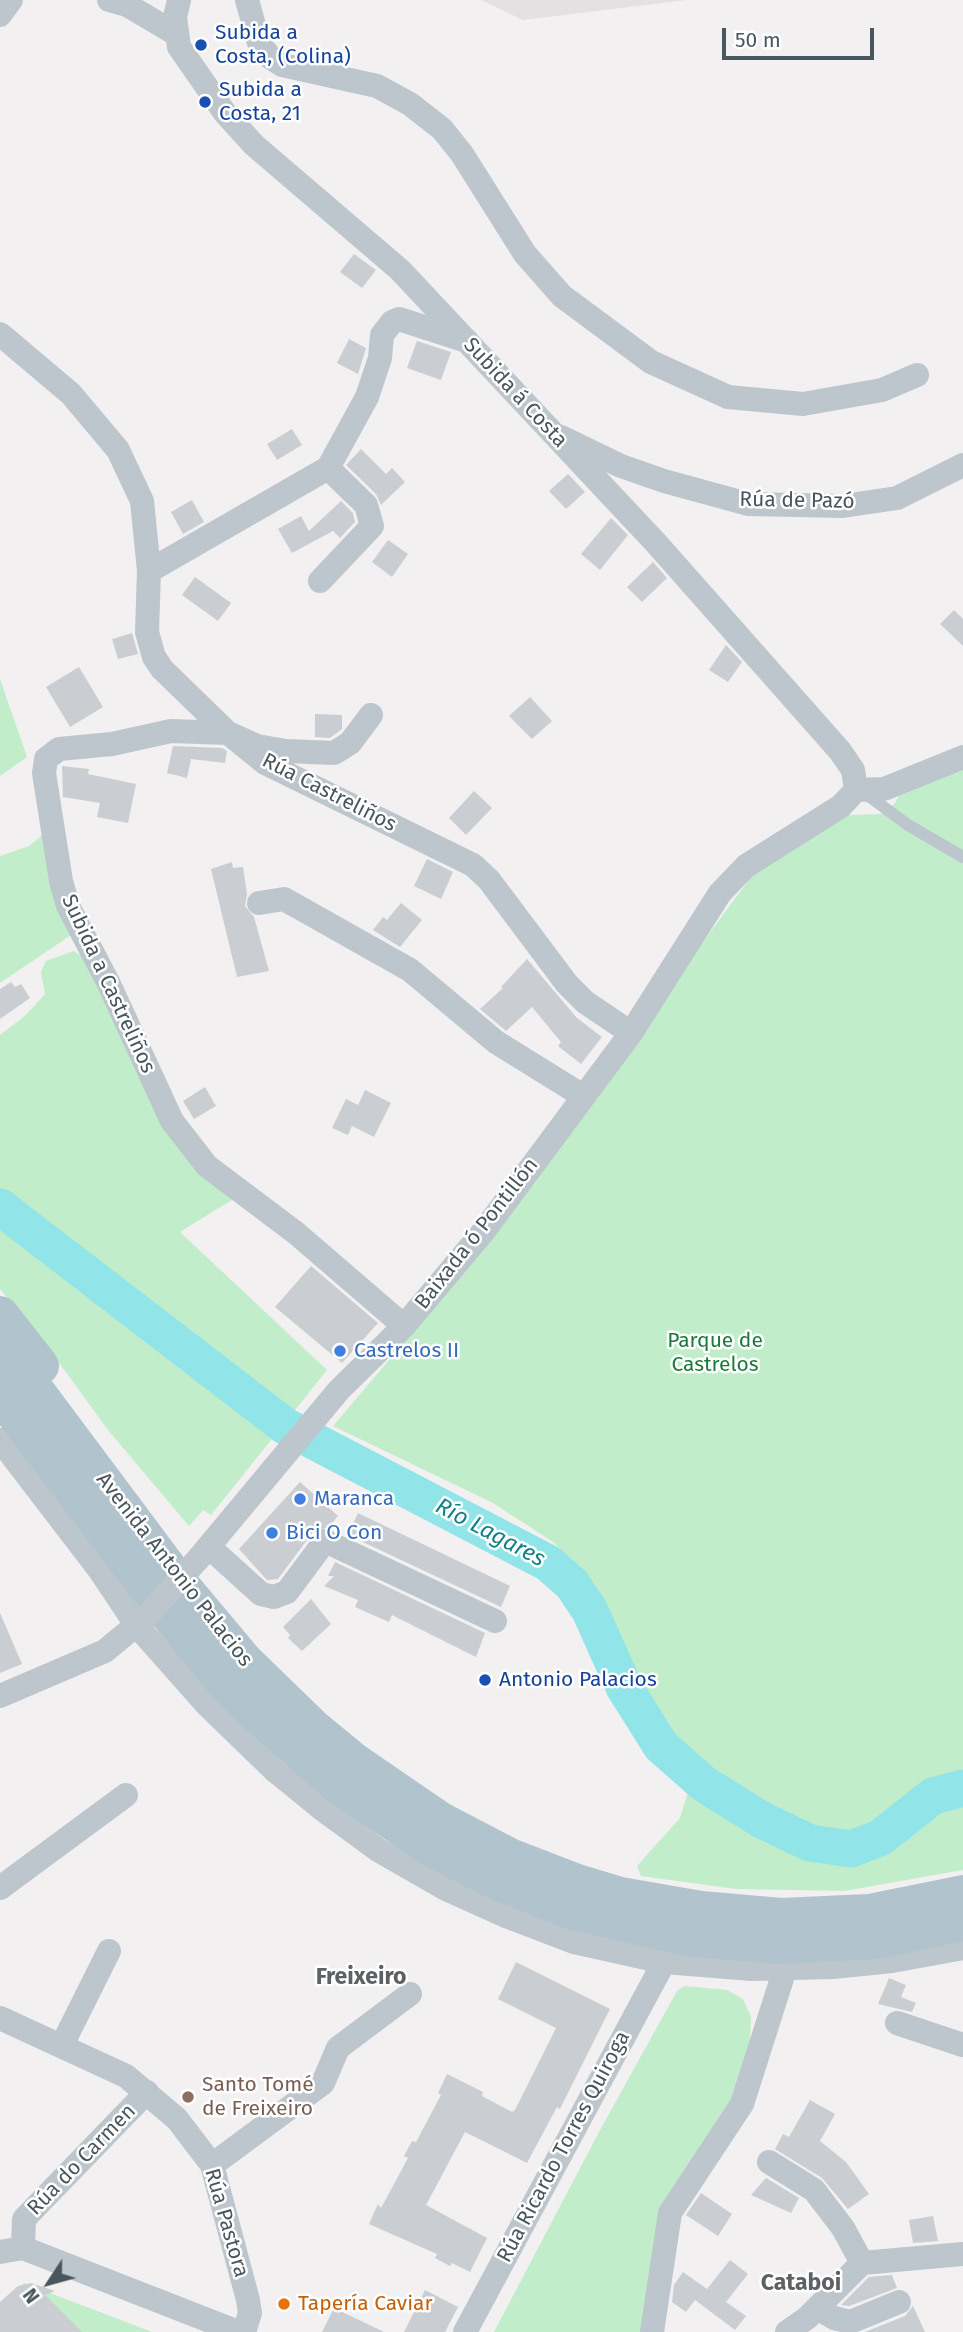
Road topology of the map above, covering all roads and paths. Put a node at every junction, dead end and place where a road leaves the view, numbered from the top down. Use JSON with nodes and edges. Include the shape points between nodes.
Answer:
{"nodes":[{"id":1,"x":10,"y":0,"type":"edge"},
{"id":2,"x":247,"y":0,"type":"edge"},
{"id":3,"x":133,"y":2,"type":"edge"},
{"id":4,"x":178,"y":2,"type":"edge"},
{"id":5,"x":0,"y":15,"type":"edge"},
{"id":6,"x":176,"y":34,"type":"junction"},
{"id":7,"x":0,"y":334,"type":"edge"},
{"id":8,"x":467,"y":342,"type":"junction"},
{"id":9,"x":917,"y":376,"type":"dead end"},
{"id":10,"x":552,"y":433,"type":"junction"},
{"id":11,"x":963,"y":465,"type":"edge"},
{"id":12,"x":328,"y":468,"type":"junction"},
{"id":13,"x":149,"y":571,"type":"junction"},
{"id":14,"x":320,"y":580,"type":"dead end"},
{"id":15,"x":371,"y":715,"type":"dead end"},
{"id":16,"x":228,"y":733,"type":"junction"},
{"id":17,"x":963,"y":757,"type":"edge"},
{"id":18,"x":856,"y":790,"type":"junction"},
{"id":19,"x":963,"y":857,"type":"edge"},
{"id":20,"x":259,"y":904,"type":"dead end"},
{"id":21,"x":631,"y":1033,"type":"junction"},
{"id":22,"x":583,"y":1096,"type":"junction"},
{"id":23,"x":0,"y":1315,"type":"edge"},
{"id":24,"x":404,"y":1326,"type":"junction"},
{"id":25,"x":0,"y":1351,"type":"edge"},
{"id":26,"x":0,"y":1394,"type":"edge"},
{"id":27,"x":0,"y":1440,"type":"edge"},
{"id":28,"x":111,"y":1492,"type":"junction"},
{"id":29,"x":204,"y":1552,"type":"junction"},
{"id":30,"x":142,"y":1621,"type":"junction"},
{"id":31,"x":495,"y":1621,"type":"dead end"},
{"id":32,"x":0,"y":1696,"type":"edge"},
{"id":33,"x":126,"y":1796,"type":"dead end"},
{"id":34,"x":0,"y":1888,"type":"edge"},
{"id":35,"x":963,"y":1894,"type":"edge"},
{"id":36,"x":963,"y":1922,"type":"edge"},
{"id":37,"x":963,"y":1948,"type":"edge"},
{"id":38,"x":109,"y":1951,"type":"dead end"},
{"id":39,"x":664,"y":1962,"type":"junction"},
{"id":40,"x":785,"y":1969,"type":"junction"},
{"id":41,"x":410,"y":1994,"type":"dead end"},
{"id":42,"x":0,"y":2018,"type":"edge"},
{"id":43,"x":897,"y":2023,"type":"dead end"},
{"id":44,"x":62,"y":2045,"type":"junction"},
{"id":45,"x":963,"y":2045,"type":"edge"},
{"id":46,"x":147,"y":2092,"type":"junction"},
{"id":47,"x":769,"y":2162,"type":"dead end"},
{"id":48,"x":212,"y":2165,"type":"junction"},
{"id":49,"x":12,"y":2250,"type":"edge"},
{"id":50,"x":963,"y":2254,"type":"edge"},
{"id":51,"x":862,"y":2263,"type":"junction"},
{"id":52,"x":899,"y":2302,"type":"dead end"},
{"id":53,"x":817,"y":2308,"type":"junction"},
{"id":54,"x":238,"y":2332,"type":"edge"},
{"id":55,"x":244,"y":2332,"type":"edge"},
{"id":56,"x":465,"y":2332,"type":"edge"},
{"id":57,"x":652,"y":2332,"type":"edge"},
{"id":58,"x":787,"y":2332,"type":"edge"}],
"edges":[{"from":1,"to":5,"type":"street"},
{"from":2,"to":9,"type":"street","via":[[259,43],[271,58],[282,65],[377,86],[442,129],[525,254],[562,296],[650,362],[729,397],[803,404],[882,390]]},
{"from":3,"to":4,"type":"street"},
{"from":3,"to":6,"type":"street"},
{"from":4,"to":6,"type":"street","name":"Subida á Costa"},
{"from":6,"to":8,"type":"street","name":"Subida á Costa","via":[[205,89],[254,145],[375,247]]},
{"from":7,"to":13,"type":"street","name":"Rúa Castreliños","via":[[71,394],[118,450],[142,501]]},
{"from":8,"to":10,"type":"street","name":"Subida á Costa"},
{"from":8,"to":12,"type":"street","via":[[399,319],[386,327],[367,397]]},
{"from":10,"to":11,"type":"street","name":"Rúa de Pazó","via":[[621,466],[748,504],[843,506],[897,498]]},
{"from":10,"to":18,"type":"street","name":"Subida á Costa","via":[[710,601],[832,741],[853,770]]},
{"from":12,"to":13,"type":"street"},
{"from":12,"to":14,"type":"street","via":[[366,505],[372,526]]},
{"from":13,"to":16,"type":"street","name":"Rúa Castreliños","via":[[147,632],[154,657]]},
{"from":15,"to":16,"type":"street","name":"Subida a Castreliños","via":[[350,743],[334,753],[257,746]]},
{"from":16,"to":21,"type":"street","name":"Rúa Castreliños","via":[[265,763],[473,865],[567,984]]},
{"from":16,"to":24,"type":"street","name":"Subida a Castreliños","via":[[171,730],[51,753],[44,773],[68,906],[172,1121],[187,1142],[207,1166],[296,1233]]},
{"from":17,"to":18,"type":"street","via":[[884,789]]},
{"from":18,"to":19,"type":"lane"},
{"from":18,"to":21,"type":"street","name":"Baixada ó Pontillón","via":[[841,806],[746,866],[720,893]]},
{"from":20,"to":22,"type":"street","via":[[284,900],[410,970],[496,1042]]},
{"from":21,"to":22,"type":"street","name":"Baixada ó Pontillón"},
{"from":22,"to":24,"type":"street","name":"Baixada ó Pontillón","via":[[483,1232]]},
{"from":23,"to":28,"type":"main road","via":[[83,1426]]},
{"from":24,"to":29,"type":"street","name":"Baixada ó Pontillón","via":[[334,1397]]},
{"from":25,"to":28,"type":"main road","name":"Avenida Antonio Palacios"},
{"from":26,"to":36,"type":"main road","name":"Avenida Antonio Palacios","via":[[223,1679],[337,1784],[430,1847],[569,1910],[691,1938],[780,1945],[877,1940]]},
{"from":27,"to":30,"type":"street"},
{"from":28,"to":35,"type":"main road","name":"Avenida Antonio Palacios","via":[[215,1627],[313,1728],[387,1787],[512,1858],[620,1896],[735,1914],[869,1913]]},
{"from":29,"to":30,"type":"street","name":"Baixada ó Pontillón","bridge":true},
{"from":29,"to":31,"type":"street","via":[[261,1594],[274,1597],[287,1592],[325,1541]]},
{"from":30,"to":32,"type":"street","name":"Baixada ó Pontillón","via":[[105,1651]]},
{"from":30,"to":39,"type":"street","via":[[208,1706],[274,1770],[378,1850],[506,1916],[574,1942]]},
{"from":33,"to":34,"type":"street"},
{"from":37,"to":40,"type":"street","via":[[892,1961]]},
{"from":38,"to":44,"type":"street"},
{"from":39,"to":40,"type":"street"},
{"from":39,"to":56,"type":"street","name":"Rúa Ricardo Torres Quiroga"},
{"from":40,"to":57,"type":"street","via":[[742,2104],[670,2213]]},
{"from":41,"to":48,"type":"street","via":[[338,2048],[323,2083]]},
{"from":42,"to":44,"type":"street","name":"Rúa Pastora"},
{"from":43,"to":45,"type":"street"},
{"from":44,"to":46,"type":"street","name":"Rúa Pastora","via":[[127,2076]]},
{"from":46,"to":48,"type":"street","name":"Rúa Pastora","via":[[177,2119]]},
{"from":46,"to":49,"type":"street","name":"Rúa do Carmen","via":[[24,2219]]},
{"from":47,"to":51,"type":"street","via":[[814,2190]]},
{"from":48,"to":55,"type":"street","name":"Rúa Pastora","via":[[248,2300],[250,2313]]},
{"from":49,"to":54,"type":"street"},
{"from":50,"to":51,"type":"street"},
{"from":51,"to":53,"type":"street"},
{"from":52,"to":53,"type":"street","via":[[850,2322]]},
{"from":53,"to":58,"type":"street"}]}
